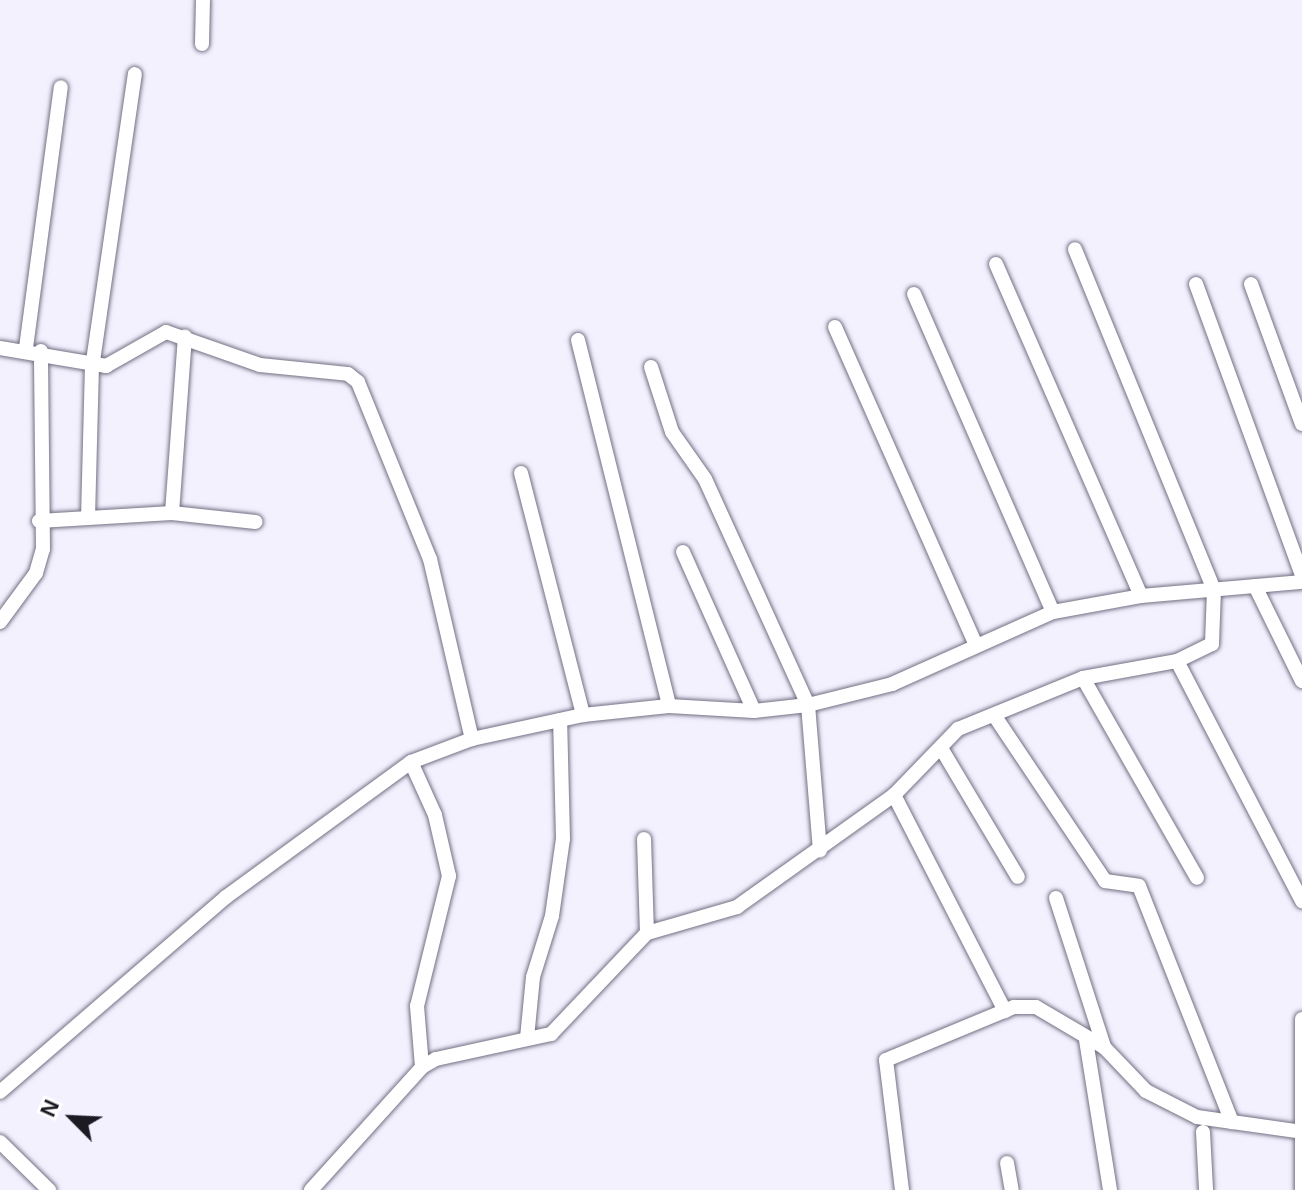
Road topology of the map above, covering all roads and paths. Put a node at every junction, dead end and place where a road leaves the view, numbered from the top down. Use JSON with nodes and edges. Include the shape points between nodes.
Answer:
{"nodes":[{"id":1,"x":203,"y":0,"type":"edge"},
{"id":2,"x":202,"y":44,"type":"dead end"},
{"id":3,"x":135,"y":74,"type":"dead end"},
{"id":4,"x":61,"y":87,"type":"dead end"},
{"id":5,"x":1075,"y":249,"type":"dead end"},
{"id":6,"x":996,"y":264,"type":"dead end"},
{"id":7,"x":1196,"y":284,"type":"dead end"},
{"id":8,"x":1251,"y":284,"type":"dead end"},
{"id":9,"x":914,"y":294,"type":"dead end"},
{"id":10,"x":835,"y":327,"type":"dead end"},
{"id":11,"x":185,"y":336,"type":"junction"},
{"id":12,"x":578,"y":340,"type":"dead end"},
{"id":13,"x":0,"y":348,"type":"edge"},
{"id":14,"x":34,"y":350,"type":"junction"},
{"id":15,"x":651,"y":367,"type":"dead end"},
{"id":16,"x":92,"y":368,"type":"junction"},
{"id":17,"x":1302,"y":424,"type":"edge"},
{"id":18,"x":521,"y":473,"type":"dead end"},
{"id":19,"x":172,"y":513,"type":"junction"},
{"id":20,"x":88,"y":518,"type":"junction"},
{"id":21,"x":39,"y":521,"type":"junction"},
{"id":22,"x":256,"y":522,"type":"dead end"},
{"id":23,"x":683,"y":552,"type":"dead end"},
{"id":24,"x":1302,"y":575,"type":"edge"},
{"id":25,"x":1302,"y":582,"type":"edge"},
{"id":26,"x":1255,"y":586,"type":"junction"},
{"id":27,"x":1214,"y":590,"type":"junction"},
{"id":28,"x":1141,"y":596,"type":"junction"},
{"id":29,"x":1053,"y":612,"type":"junction"},
{"id":30,"x":0,"y":622,"type":"edge"},
{"id":31,"x":975,"y":643,"type":"junction"},
{"id":32,"x":1177,"y":661,"type":"junction"},
{"id":33,"x":1083,"y":678,"type":"junction"},
{"id":34,"x":1302,"y":681,"type":"edge"},
{"id":35,"x":808,"y":705,"type":"junction"},
{"id":36,"x":669,"y":706,"type":"junction"},
{"id":37,"x":754,"y":711,"type":"junction"},
{"id":38,"x":583,"y":715,"type":"junction"},
{"id":39,"x":994,"y":715,"type":"junction"},
{"id":40,"x":560,"y":720,"type":"junction"},
{"id":41,"x":472,"y":739,"type":"junction"},
{"id":42,"x":941,"y":748,"type":"junction"},
{"id":43,"x":411,"y":762,"type":"junction"},
{"id":44,"x":894,"y":795,"type":"junction"},
{"id":45,"x":644,"y":839,"type":"dead end"},
{"id":46,"x":820,"y":851,"type":"junction"},
{"id":47,"x":1018,"y":877,"type":"dead end"},
{"id":48,"x":1197,"y":878,"type":"dead end"},
{"id":49,"x":1056,"y":898,"type":"dead end"},
{"id":50,"x":1302,"y":901,"type":"edge"},
{"id":51,"x":647,"y":933,"type":"junction"},
{"id":52,"x":1005,"y":1011,"type":"junction"},
{"id":53,"x":1302,"y":1019,"type":"edge"},
{"id":54,"x":527,"y":1038,"type":"junction"},
{"id":55,"x":1086,"y":1040,"type":"junction"},
{"id":56,"x":1104,"y":1047,"type":"junction"},
{"id":57,"x":1301,"y":1061,"type":"edge"},
{"id":58,"x":422,"y":1067,"type":"junction"},
{"id":59,"x":0,"y":1092,"type":"edge"},
{"id":60,"x":1232,"y":1122,"type":"junction"},
{"id":61,"x":1203,"y":1132,"type":"dead end"},
{"id":62,"x":1302,"y":1132,"type":"edge"},
{"id":63,"x":0,"y":1142,"type":"edge"},
{"id":64,"x":1007,"y":1163,"type":"dead end"},
{"id":65,"x":49,"y":1190,"type":"edge"},
{"id":66,"x":311,"y":1190,"type":"edge"},
{"id":67,"x":902,"y":1190,"type":"edge"},
{"id":68,"x":1012,"y":1190,"type":"edge"},
{"id":69,"x":1110,"y":1190,"type":"edge"},
{"id":70,"x":1206,"y":1190,"type":"edge"},
{"id":71,"x":1302,"y":1190,"type":"edge"}],
"edges":[{"from":1,"to":2,"type":"street"},
{"from":3,"to":16,"type":"street"},
{"from":4,"to":14,"type":"street"},
{"from":5,"to":27,"type":"street"},
{"from":6,"to":28,"type":"street"},
{"from":7,"to":24,"type":"street"},
{"from":8,"to":17,"type":"street"},
{"from":9,"to":29,"type":"street"},
{"from":10,"to":31,"type":"street"},
{"from":11,"to":16,"type":"street","via":[[166,332],[131,355]]},
{"from":11,"to":19,"type":"street"},
{"from":11,"to":41,"type":"street","via":[[260,365],[348,374],[358,382],[430,559]]},
{"from":12,"to":36,"type":"street"},
{"from":13,"to":14,"type":"street"},
{"from":14,"to":16,"type":"street"},
{"from":14,"to":21,"type":"street"},
{"from":15,"to":35,"type":"street","via":[[672,432],[705,479]]},
{"from":16,"to":20,"type":"street"},
{"from":18,"to":38,"type":"street"},
{"from":19,"to":20,"type":"street"},
{"from":19,"to":22,"type":"street"},
{"from":20,"to":21,"type":"street"},
{"from":21,"to":30,"type":"street","via":[[40,562]]},
{"from":23,"to":37,"type":"street"},
{"from":25,"to":26,"type":"street"},
{"from":26,"to":27,"type":"street"},
{"from":26,"to":34,"type":"street"},
{"from":27,"to":28,"type":"street"},
{"from":27,"to":32,"type":"street","via":[[1212,644]]},
{"from":28,"to":29,"type":"street"},
{"from":29,"to":31,"type":"street"},
{"from":31,"to":35,"type":"street","via":[[892,684]]},
{"from":32,"to":33,"type":"street"},
{"from":32,"to":50,"type":"street"},
{"from":33,"to":39,"type":"street"},
{"from":33,"to":48,"type":"street"},
{"from":35,"to":37,"type":"street"},
{"from":35,"to":46,"type":"street"},
{"from":36,"to":37,"type":"street"},
{"from":36,"to":38,"type":"street"},
{"from":38,"to":40,"type":"street"},
{"from":39,"to":42,"type":"street","via":[[958,729]]},
{"from":39,"to":60,"type":"street","via":[[1105,881],[1139,886]]},
{"from":40,"to":41,"type":"street"},
{"from":40,"to":54,"type":"street","via":[[563,839],[552,916],[533,977]]},
{"from":41,"to":43,"type":"street"},
{"from":42,"to":44,"type":"street"},
{"from":42,"to":47,"type":"street"},
{"from":43,"to":58,"type":"street","via":[[435,815],[449,876],[417,1006]]},
{"from":43,"to":59,"type":"street","via":[[226,897]]},
{"from":44,"to":46,"type":"street"},
{"from":44,"to":52,"type":"street"},
{"from":45,"to":51,"type":"street"},
{"from":46,"to":51,"type":"street","via":[[737,907]]},
{"from":49,"to":56,"type":"street"},
{"from":51,"to":54,"type":"street","via":[[551,1034]]},
{"from":52,"to":55,"type":"street","via":[[1036,1007]]},
{"from":52,"to":67,"type":"street","via":[[886,1060]]},
{"from":53,"to":57,"type":"street"},
{"from":54,"to":58,"type":"street"},
{"from":55,"to":56,"type":"street"},
{"from":55,"to":69,"type":"street"},
{"from":56,"to":60,"type":"street","via":[[1146,1091],[1197,1117]]},
{"from":57,"to":62,"type":"street"},
{"from":58,"to":66,"type":"street"},
{"from":60,"to":62,"type":"street"},
{"from":61,"to":70,"type":"street"},
{"from":62,"to":71,"type":"street"},
{"from":63,"to":65,"type":"street"},
{"from":64,"to":68,"type":"street"}]}
